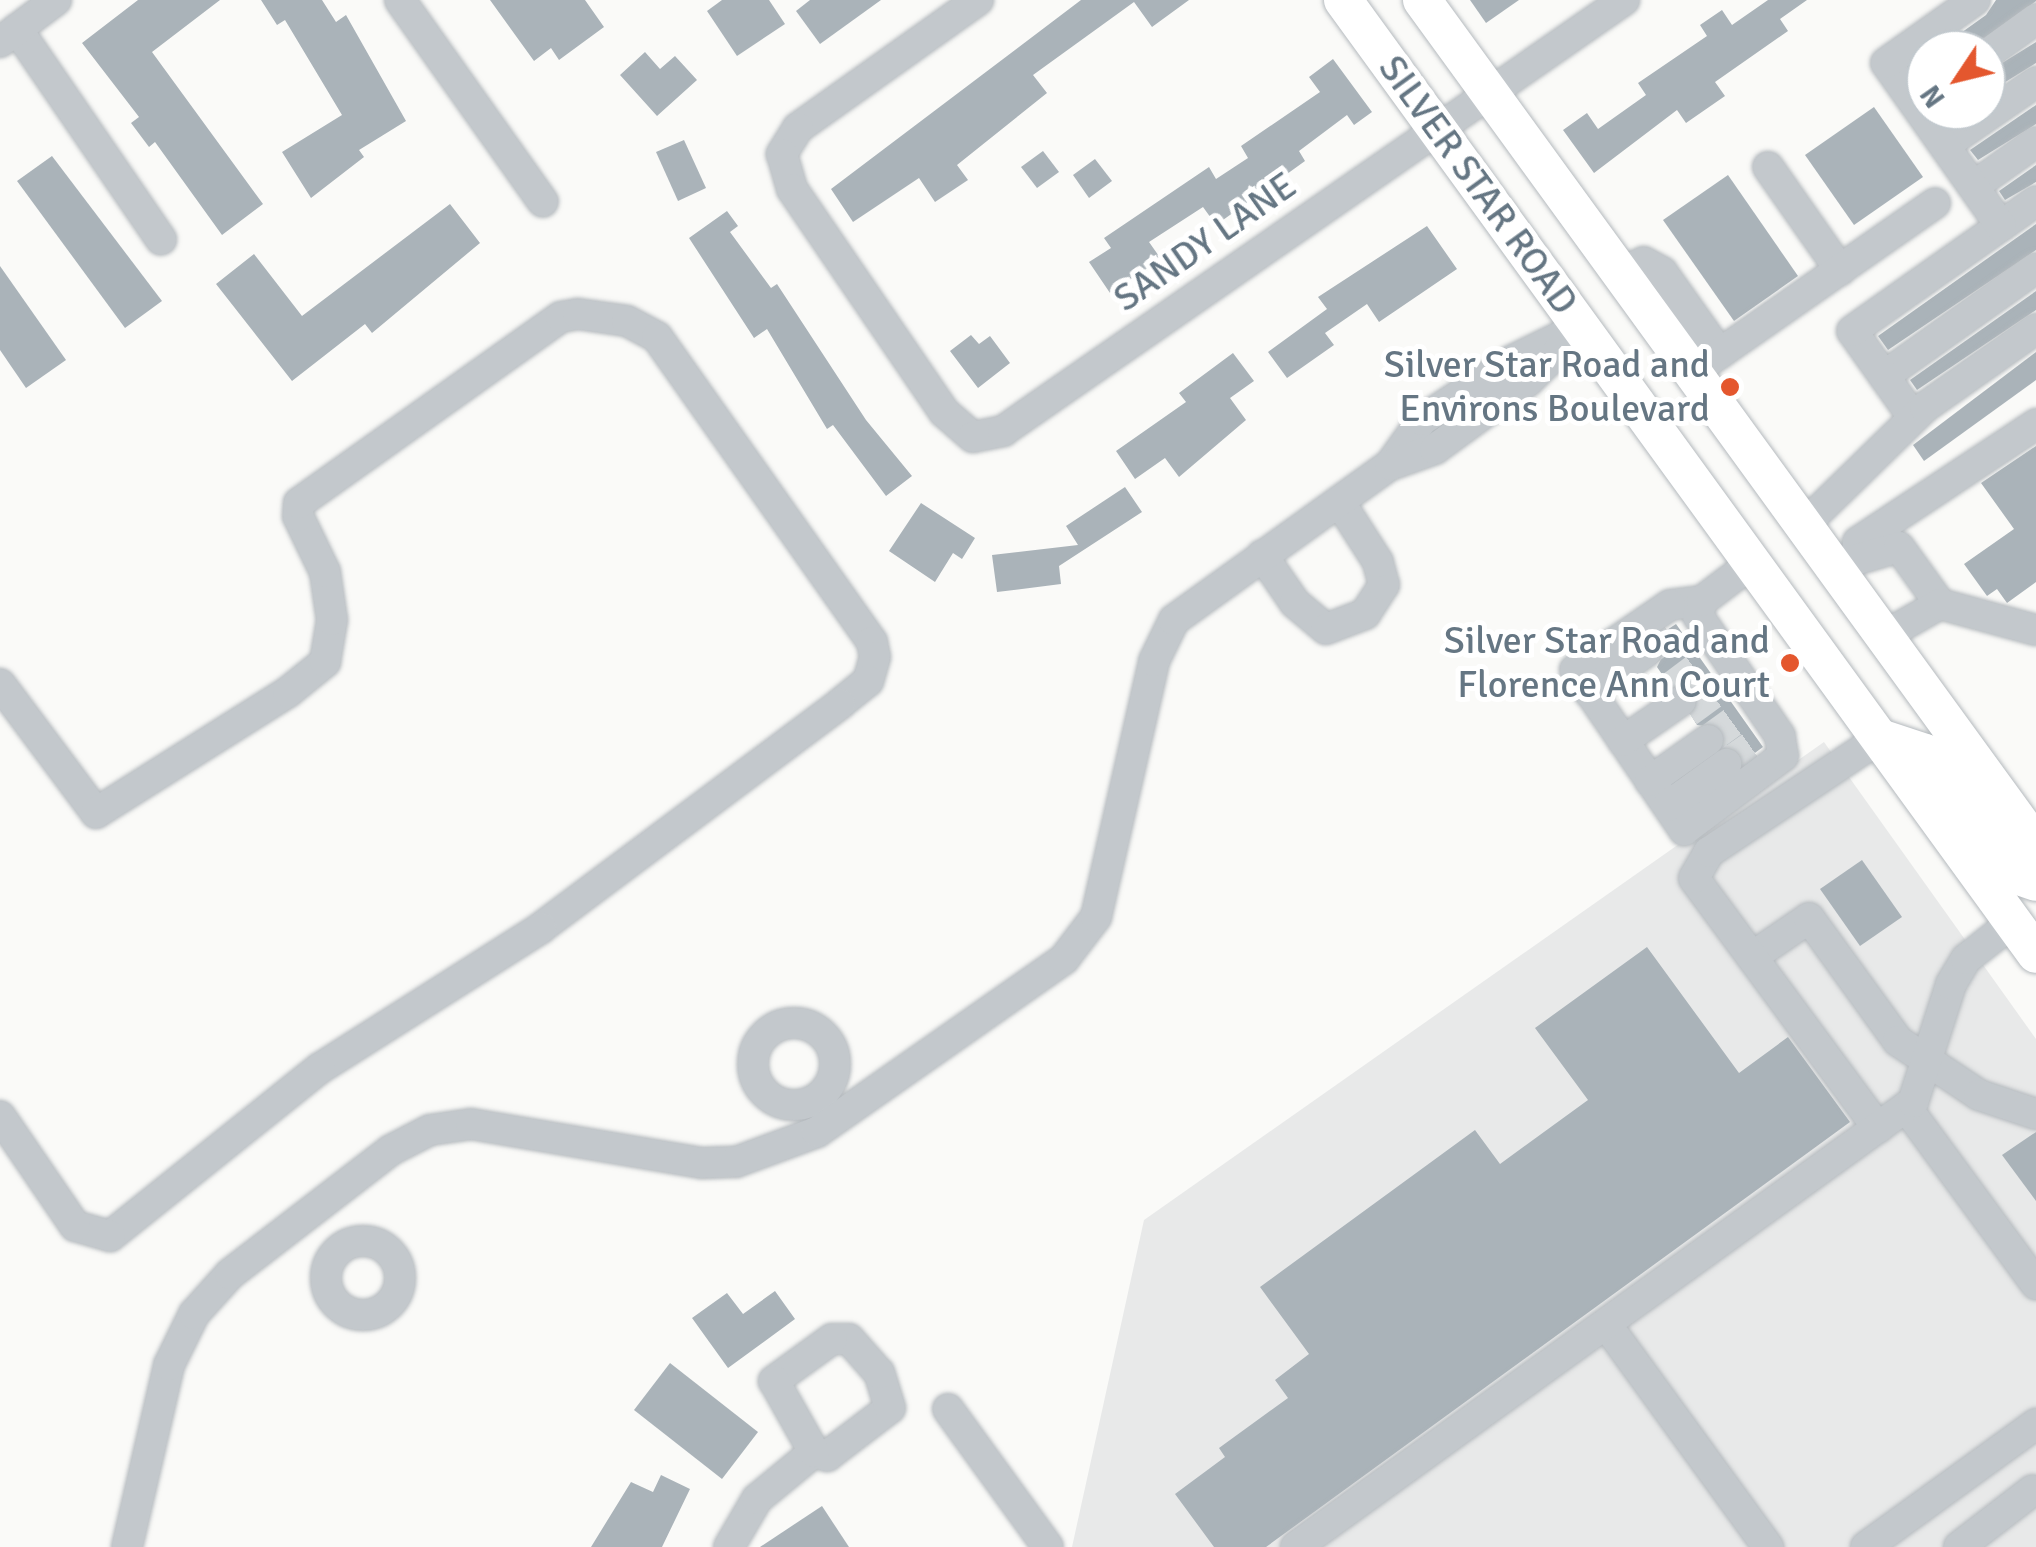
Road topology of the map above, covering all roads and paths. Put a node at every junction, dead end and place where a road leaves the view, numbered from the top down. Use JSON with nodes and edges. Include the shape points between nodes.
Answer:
{"nodes":[{"id":1,"x":56,"y":0,"type":"edge"},
{"id":2,"x":400,"y":0,"type":"edge"},
{"id":3,"x":978,"y":0,"type":"edge"},
{"id":4,"x":1343,"y":0,"type":"edge"},
{"id":5,"x":1422,"y":0,"type":"edge"},
{"id":6,"x":1624,"y":0,"type":"edge"},
{"id":7,"x":1975,"y":0,"type":"edge"},
{"id":8,"x":2036,"y":19,"type":"edge"},
{"id":9,"x":1933,"y":30,"type":"edge"},
{"id":10,"x":9,"y":35,"type":"edge"},
{"id":11,"x":2006,"y":41,"type":"edge"},
{"id":12,"x":1906,"y":49,"type":"edge"},
{"id":13,"x":2036,"y":82,"type":"edge"},
{"id":14,"x":1906,"y":85,"type":"edge"},
{"id":15,"x":1491,"y":94,"type":"junction"},
{"id":16,"x":1438,"y":130,"type":"junction"},
{"id":17,"x":1937,"y":130,"type":"edge"},
{"id":18,"x":2036,"y":142,"type":"edge"},
{"id":19,"x":1945,"y":145,"type":"junction"},
{"id":20,"x":1768,"y":167,"type":"dead end"},
{"id":21,"x":1974,"y":186,"type":"junction"},
{"id":22,"x":2036,"y":201,"type":"edge"},
{"id":23,"x":543,"y":202,"type":"dead end"},
{"id":24,"x":1935,"y":202,"type":"dead end"},
{"id":25,"x":2001,"y":226,"type":"junction"},
{"id":26,"x":161,"y":239,"type":"dead end"},
{"id":27,"x":2036,"y":268,"type":"edge"},
{"id":28,"x":1840,"y":270,"type":"junction"},
{"id":29,"x":1582,"y":328,"type":"junction"},
{"id":30,"x":2036,"y":329,"type":"edge"},
{"id":31,"x":1706,"y":363,"type":"junction"},
{"id":32,"x":1884,"y":376,"type":"junction"},
{"id":33,"x":1913,"y":417,"type":"junction"},
{"id":34,"x":2036,"y":424,"type":"edge"},
{"id":35,"x":1339,"y":501,"type":"junction"},
{"id":36,"x":1804,"y":525,"type":"junction"},
{"id":37,"x":1262,"y":555,"type":"junction"},
{"id":38,"x":1845,"y":562,"type":"junction"},
{"id":39,"x":1752,"y":563,"type":"junction"},
{"id":40,"x":1940,"y":604,"type":"junction"},
{"id":41,"x":1693,"y":615,"type":"junction"},
{"id":42,"x":2036,"y":630,"type":"edge"},
{"id":43,"x":1884,"y":636,"type":"junction"},
{"id":44,"x":1646,"y":652,"type":"tunnel mouth"},
{"id":45,"x":0,"y":684,"type":"edge"},
{"id":46,"x":1590,"y":692,"type":"junction"},
{"id":47,"x":1698,"y":726,"type":"junction"},
{"id":48,"x":1880,"y":738,"type":"junction"},
{"id":49,"x":1641,"y":767,"type":"junction"},
{"id":50,"x":2032,"y":830,"type":"edge"},
{"id":51,"x":2036,"y":882,"type":"edge"},
{"id":52,"x":2013,"y":922,"type":"junction"},
{"id":53,"x":2036,"y":954,"type":"edge"},
{"id":54,"x":1752,"y":957,"type":"junction"},
{"id":55,"x":1929,"y":1060,"type":"junction"},
{"id":56,"x":1906,"y":1107,"type":"junction"},
{"id":57,"x":2036,"y":1114,"type":"edge"},
{"id":58,"x":0,"y":1116,"type":"edge"},
{"id":59,"x":1878,"y":1128,"type":"junction"},
{"id":60,"x":310,"y":1207,"type":"junction"},
{"id":61,"x":340,"y":1248,"type":"dead end"},
{"id":62,"x":2036,"y":1284,"type":"edge"},
{"id":63,"x":1606,"y":1324,"type":"junction"},
{"id":64,"x":948,"y":1409,"type":"dead end"},
{"id":65,"x":2036,"y":1424,"type":"edge"},
{"id":66,"x":814,"y":1452,"type":"dead end"},
{"id":67,"x":2033,"y":1490,"type":"dead end"},
{"id":68,"x":127,"y":1547,"type":"edge"},
{"id":69,"x":729,"y":1547,"type":"edge"},
{"id":70,"x":1048,"y":1547,"type":"edge"},
{"id":71,"x":1296,"y":1547,"type":"edge"},
{"id":72,"x":1768,"y":1547,"type":"edge"},
{"id":73,"x":1866,"y":1547,"type":"edge"},
{"id":74,"x":1959,"y":1547,"type":"edge"}],
"edges":[{"from":1,"to":10,"type":"street"},
{"from":2,"to":23,"type":"street"},
{"from":3,"to":16,"type":"street","name":"SANDY LANE","via":[[798,128],[782,154],[792,189],[944,412],[973,437],[1003,431]]},
{"from":4,"to":16,"type":"main road","name":"SILVER STAR ROAD"},
{"from":5,"to":15,"type":"main road","name":"SILVER STAR ROAD"},
{"from":6,"to":15,"type":"street","name":"SANDY LANE"},
{"from":7,"to":9,"type":"street"},
{"from":8,"to":11,"type":"street"},
{"from":10,"to":26,"type":"street"},
{"from":12,"to":14,"type":"street","via":[[1886,63]]},
{"from":13,"to":19,"type":"street"},
{"from":15,"to":16,"type":"street","name":"SANDY LANE"},
{"from":15,"to":31,"type":"main road","name":"SILVER STAR ROAD","via":[[1620,273]]},
{"from":16,"to":29,"type":"main road","name":"SILVER STAR ROAD"},
{"from":17,"to":19,"type":"street"},
{"from":18,"to":21,"type":"street"},
{"from":19,"to":21,"type":"street"},
{"from":20,"to":28,"type":"street"},
{"from":21,"to":25,"type":"street"},
{"from":22,"to":25,"type":"street"},
{"from":24,"to":28,"type":"street"},
{"from":25,"to":32,"type":"street","via":[[1852,331]]},
{"from":27,"to":32,"type":"street"},
{"from":28,"to":31,"type":"street"},
{"from":29,"to":35,"type":"street","via":[[1511,361],[1422,420],[1390,465]]},
{"from":29,"to":39,"type":"main road","name":"SILVER STAR ROAD"},
{"from":30,"to":33,"type":"street"},
{"from":31,"to":36,"type":"main road","name":"SILVER STAR ROAD"},
{"from":32,"to":33,"type":"street"},
{"from":33,"to":36,"type":"street"},
{"from":34,"to":38,"type":"street","via":[[1858,542]]},
{"from":35,"to":37,"type":"street"},
{"from":35,"to":37,"type":"street","via":[[1378,562],[1384,585],[1365,614],[1326,629],[1295,603]]},
{"from":36,"to":38,"type":"main road","name":"SILVER STAR ROAD"},
{"from":37,"to":60,"type":"street","via":[[1174,620],[1154,661],[1096,918],[1064,959],[736,1162],[702,1163],[471,1124],[430,1130]]},
{"from":38,"to":40,"type":"street","via":[[1899,547]]},
{"from":38,"to":43,"type":"main road","name":"SILVER STAR ROAD"},
{"from":39,"to":41,"type":"street"},
{"from":39,"to":48,"type":"main road","name":"SILVER STAR ROAD"},
{"from":40,"to":42,"type":"street"},
{"from":40,"to":43,"type":"street"},
{"from":41,"to":46,"type":"street","via":[[1670,605],[1575,670]]},
{"from":41,"to":49,"type":"street","via":[[1783,756],[1684,830]]},
{"from":43,"to":50,"type":"main road","name":"SILVER STAR ROAD"},
{"from":44,"to":46,"type":"street"},
{"from":45,"to":58,"type":"street","via":[[96,814],[288,692],[326,662],[332,620],[324,572],[298,516],[299,503],[562,317],[578,314],[627,321],[657,337],[872,642],[875,657],[868,680],[840,704],[541,928],[320,1068],[110,1236],[75,1226]]},
{"from":46,"to":49,"type":"street"},
{"from":47,"to":49,"type":"street"},
{"from":47,"to":49,"type":"street"},
{"from":47,"to":49,"type":"street"},
{"from":48,"to":51,"type":"main road","via":[[1926,754],[2013,874]]},
{"from":48,"to":52,"type":"main road","name":"SILVER STAR ROAD"},
{"from":48,"to":54,"type":"street","via":[[1709,852],[1694,878]]},
{"from":52,"to":53,"type":"main road","name":"SILVER STAR ROAD"},
{"from":52,"to":55,"type":"street","via":[[1958,971]]},
{"from":54,"to":55,"type":"street","via":[[1809,918],[1890,1034]]},
{"from":54,"to":59,"type":"street"},
{"from":55,"to":56,"type":"street","via":[[1918,1094]]},
{"from":55,"to":57,"type":"street","via":[[1979,1095]]},
{"from":56,"to":59,"type":"street"},
{"from":56,"to":62,"type":"street"},
{"from":59,"to":63,"type":"street"},
{"from":60,"to":61,"type":"street"},
{"from":60,"to":68,"type":"street","via":[[194,1314],[169,1366]]},
{"from":63,"to":71,"type":"street"},
{"from":63,"to":72,"type":"street"},
{"from":64,"to":70,"type":"street"},
{"from":65,"to":73,"type":"street"},
{"from":66,"to":69,"type":"street","via":[[757,1500]]},
{"from":67,"to":74,"type":"street"}]}
